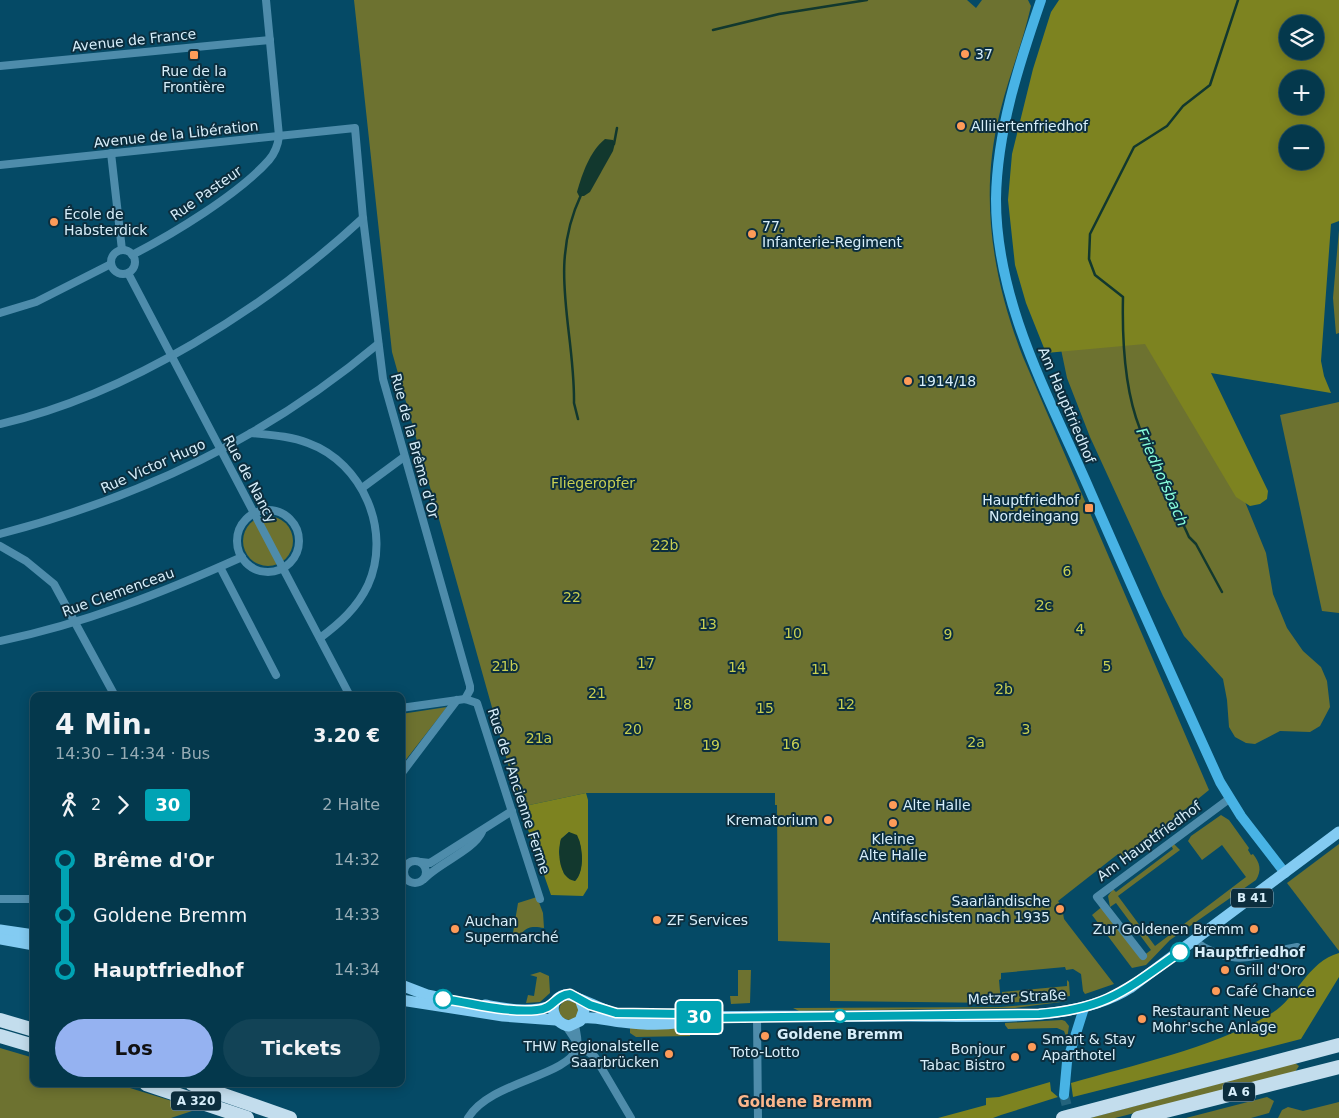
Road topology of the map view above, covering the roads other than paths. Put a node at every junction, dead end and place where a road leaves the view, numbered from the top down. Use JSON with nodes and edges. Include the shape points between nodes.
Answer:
{"nodes":[{"id":1,"x":266,"y":0,"type":"edge"},
{"id":2,"x":1040,"y":0,"type":"edge"},
{"id":3,"x":270,"y":40,"type":"junction"},
{"id":4,"x":0,"y":66,"type":"edge"},
{"id":5,"x":355,"y":128,"type":"joint"},
{"id":6,"x":279,"y":136,"type":"junction"},
{"id":7,"x":110,"y":153,"type":"junction"},
{"id":8,"x":0,"y":164,"type":"edge"},
{"id":9,"x":363,"y":218,"type":"junction"},
{"id":10,"x":122,"y":250,"type":"junction"},
{"id":11,"x":132,"y":255,"type":"junction"},
{"id":12,"x":111,"y":264,"type":"junction"},
{"id":13,"x":128,"y":273,"type":"junction"},
{"id":14,"x":0,"y":313,"type":"edge"},
{"id":15,"x":378,"y":344,"type":"junction"},
{"id":16,"x":171,"y":356,"type":"junction"},
{"id":17,"x":0,"y":424,"type":"edge"},
{"id":18,"x":251,"y":433,"type":"junction"},
{"id":19,"x":220,"y":450,"type":"junction"},
{"id":20,"x":404,"y":457,"type":"junction"},
{"id":21,"x":362,"y":488,"type":"junction"},
{"id":22,"x":254,"y":513,"type":"junction"},
{"id":23,"x":0,"y":534,"type":"edge"},
{"id":24,"x":0,"y":546,"type":"edge"},
{"id":25,"x":242,"y":557,"type":"junction"},
{"id":26,"x":220,"y":567,"type":"junction"},
{"id":27,"x":282,"y":568,"type":"junction"},
{"id":28,"x":75,"y":622,"type":"junction"},
{"id":29,"x":320,"y":638,"type":"junction"},
{"id":30,"x":0,"y":641,"type":"edge"},
{"id":31,"x":276,"y":675,"type":"dead end"},
{"id":32,"x":113,"y":692,"type":"edge"},
{"id":33,"x":348,"y":692,"type":"edge"},
{"id":34,"x":461,"y":699,"type":"junction"},
{"id":35,"x":405,"y":707,"type":"edge"},
{"id":36,"x":405,"y":769,"type":"edge"},
{"id":37,"x":1230,"y":799,"type":"junction"},
{"id":38,"x":512,"y":811,"type":"junction"},
{"id":39,"x":482,"y":832,"type":"junction"},
{"id":40,"x":1339,"y":832,"type":"edge"},
{"id":41,"x":421,"y":862,"type":"junction"},
{"id":42,"x":405,"y":867,"type":"edge"},
{"id":43,"x":1285,"y":873,"type":"junction"},
{"id":44,"x":405,"y":876,"type":"edge"},
{"id":45,"x":424,"y":878,"type":"junction"},
{"id":46,"x":0,"y":899,"type":"edge"},
{"id":47,"x":30,"y":899,"type":"edge"},
{"id":48,"x":540,"y":899,"type":"dead end"},
{"id":49,"x":0,"y":930,"type":"edge"},
{"id":50,"x":30,"y":934,"type":"edge"},
{"id":51,"x":0,"y":940,"type":"edge"},
{"id":52,"x":1194,"y":941,"type":"junction"},
{"id":53,"x":30,"y":944,"type":"edge"},
{"id":54,"x":1297,"y":947,"type":"dead end"},
{"id":55,"x":1143,"y":956,"type":"dead end"},
{"id":56,"x":405,"y":989,"type":"edge"},
{"id":57,"x":580,"y":999,"type":"junction"},
{"id":58,"x":405,"y":1001,"type":"edge"},
{"id":59,"x":553,"y":1005,"type":"junction"},
{"id":60,"x":1084,"y":1008,"type":"junction"},
{"id":61,"x":756,"y":1016,"type":"junction"},
{"id":62,"x":700,"y":1018,"type":"junction"},
{"id":63,"x":0,"y":1020,"type":"edge"},
{"id":64,"x":570,"y":1022,"type":"junction"},
{"id":65,"x":30,"y":1029,"type":"edge"},
{"id":66,"x":0,"y":1036,"type":"edge"},
{"id":67,"x":578,"y":1044,"type":"junction"},
{"id":68,"x":30,"y":1045,"type":"edge"},
{"id":69,"x":1339,"y":1045,"type":"edge"},
{"id":70,"x":1339,"y":1067,"type":"edge"},
{"id":71,"x":155,"y":1087,"type":"edge"},
{"id":72,"x":201,"y":1087,"type":"edge"},
{"id":73,"x":1064,"y":1095,"type":"tunnel mouth"},
{"id":74,"x":247,"y":1118,"type":"edge"},
{"id":75,"x":290,"y":1118,"type":"edge"},
{"id":76,"x":468,"y":1118,"type":"edge"},
{"id":77,"x":631,"y":1118,"type":"edge"},
{"id":78,"x":758,"y":1118,"type":"edge"},
{"id":79,"x":1063,"y":1118,"type":"edge"},
{"id":80,"x":1138,"y":1118,"type":"edge"}],
"edges":[{"from":1,"to":3,"type":"street"},
{"from":2,"to":37,"type":"main road","name":"Am Hauptfriedhof","via":[[1016,81],[1000,152],[996,200],[1004,274],[1030,354],[1189,714]]},
{"from":3,"to":4,"type":"street","name":"Avenue de France"},
{"from":3,"to":6,"type":"street"},
{"from":5,"to":6,"type":"street","name":"Avenue de la Libération"},
{"from":5,"to":9,"type":"street","name":"Rue de la Brême d'Or"},
{"from":6,"to":7,"type":"street","name":"Avenue de la Libération"},
{"from":6,"to":11,"type":"street","name":"Rue Pasteur","via":[[270,159],[238,188]]},
{"from":7,"to":8,"type":"street","name":"Avenue de la Libération"},
{"from":7,"to":10,"type":"street"},
{"from":9,"to":15,"type":"street","name":"Rue de la Brême d'Or"},
{"from":9,"to":16,"type":"street","via":[[305,269],[256,304]]},
{"from":10,"to":11,"type":"street"},
{"from":10,"to":12,"type":"street","via":[[113,254]]},
{"from":11,"to":13,"type":"street","via":[[133,267]]},
{"from":12,"to":13,"type":"street","via":[[117,273]]},
{"from":12,"to":14,"type":"street","via":[[36,302]]},
{"from":13,"to":16,"type":"street","name":"Rue de Nancy"},
{"from":15,"to":18,"type":"street","name":"Rue Victor Hugo","via":[[315,394]]},
{"from":15,"to":20,"type":"street","name":"Rue de la Brême d'Or","via":[[384,384]]},
{"from":16,"to":17,"type":"street","via":[[72,401]]},
{"from":16,"to":19,"type":"street","name":"Rue de Nancy"},
{"from":18,"to":19,"type":"street","name":"Rue Victor Hugo"},
{"from":18,"to":21,"type":"street","via":[[308,443],[345,467]]},
{"from":19,"to":22,"type":"street","name":"Rue de Nancy"},
{"from":19,"to":23,"type":"street","name":"Rue Victor Hugo","via":[[122,496]]},
{"from":20,"to":21,"type":"street"},
{"from":20,"to":34,"type":"street","name":"Rue de la Brême d'Or","via":[[470,686]]},
{"from":21,"to":29,"type":"street","via":[[376,528],[373,570],[368,586],[354,608]]},
{"from":22,"to":25,"type":"street","via":[[238,532],[238,549]]},
{"from":22,"to":27,"type":"street","name":"Rue de Nancy"},
{"from":22,"to":27,"type":"street","via":[[263,510],[282,513],[295,527],[298,545],[295,554]]},
{"from":24,"to":28,"type":"street","via":[[26,561],[54,584]]},
{"from":25,"to":26,"type":"street","name":"Rue Clemenceau"},
{"from":25,"to":27,"type":"street","via":[[248,564],[264,571]]},
{"from":26,"to":28,"type":"street","name":"Rue Clemenceau","via":[[138,601]]},
{"from":26,"to":31,"type":"street"},
{"from":27,"to":29,"type":"street","name":"Rue de Nancy"},
{"from":28,"to":30,"type":"street","name":"Rue Clemenceau"},
{"from":28,"to":32,"type":"street"},
{"from":29,"to":33,"type":"street","name":"Rue de Nancy"},
{"from":34,"to":35,"type":"street"},
{"from":34,"to":36,"type":"street"},
{"from":34,"to":38,"type":"street","name":"Rue de l'Ancienne Ferme","via":[[473,701],[480,708]]},
{"from":37,"to":43,"type":"main road","name":"Am Hauptfriedhof"},
{"from":37,"to":55,"type":"street","name":"Am Hauptfriedhof","via":[[1097,897]]},
{"from":38,"to":39,"type":"street"},
{"from":38,"to":48,"type":"street","name":"Rue de l'Ancienne Ferme"},
{"from":39,"to":41,"type":"street","via":[[473,834],[430,863]]},
{"from":39,"to":45,"type":"street","via":[[477,840]]},
{"from":40,"to":43,"type":"main road","name":"Metzer Straße","number":"B 41"},
{"from":41,"to":42,"type":"street","via":[[409,862]]},
{"from":41,"to":45,"type":"street","via":[[426,870]]},
{"from":43,"to":52,"type":"main road","name":"Metzer Straße","number":"B 41"},
{"from":44,"to":45,"type":"street","via":[[412,883]]},
{"from":46,"to":47,"type":"street"},
{"from":49,"to":50,"type":"main road"},
{"from":51,"to":53,"type":"main road"},
{"from":52,"to":54,"type":"street","via":[[1213,953],[1236,960]]},
{"from":52,"to":60,"type":"main road","name":"Metzer Straße","number":"B 41","via":[[1123,993]]},
{"from":56,"to":59,"type":"main road","via":[[509,1009],[537,1010]]},
{"from":57,"to":59,"type":"main road","via":[[570,994],[563,995]]},
{"from":57,"to":62,"type":"main road","name":"Metzer Straße","via":[[606,1010],[686,1014]]},
{"from":57,"to":64,"type":"main road","via":[[584,1006]]},
{"from":58,"to":64,"type":"main road","name":"Metzer Straße","via":[[503,1016]]},
{"from":59,"to":64,"type":"main road","via":[[554,1016]]},
{"from":60,"to":61,"type":"main road","name":"Metzer Straße","number":"B 41","via":[[999,1015]]},
{"from":60,"to":73,"type":"main road","via":[[1067,1062]]},
{"from":61,"to":62,"type":"main road","name":"Metzer Straße"},
{"from":61,"to":78,"type":"street"},
{"from":62,"to":64,"type":"main road","name":"Metzer Straße","via":[[687,1022],[634,1023],[597,1018]]},
{"from":63,"to":65,"type":"highway"},
{"from":64,"to":67,"type":"street"},
{"from":66,"to":68,"type":"highway"},
{"from":67,"to":76,"type":"street","via":[[565,1062],[494,1094],[477,1106]]},
{"from":67,"to":77,"type":"street","via":[[595,1057]]},
{"from":69,"to":79,"type":"highway","number":"A 6"},
{"from":70,"to":80,"type":"highway","number":"A 6"},
{"from":71,"to":74,"type":"highway","number":"A 320"},
{"from":72,"to":75,"type":"highway","number":"A 320"}]}
